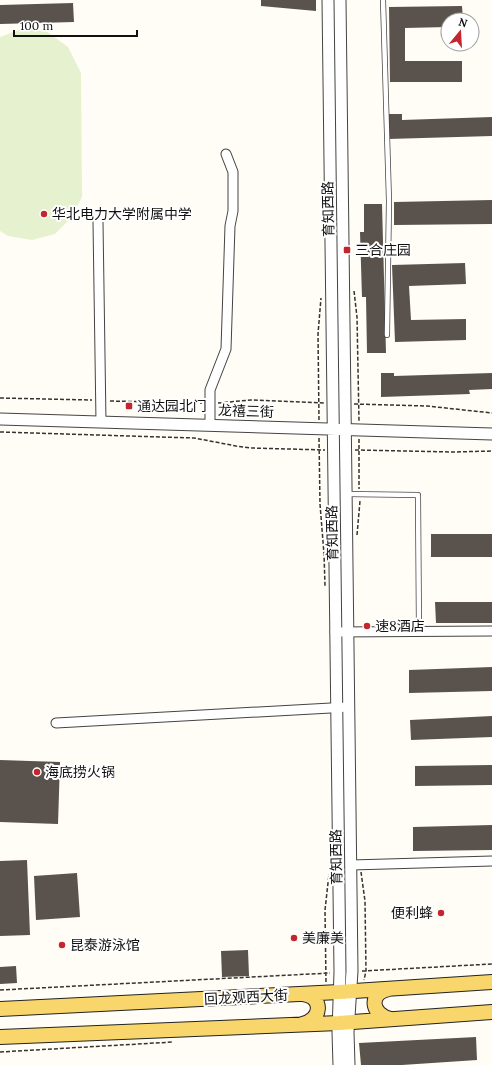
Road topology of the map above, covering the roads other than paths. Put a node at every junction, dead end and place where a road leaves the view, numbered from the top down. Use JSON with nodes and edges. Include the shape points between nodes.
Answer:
{"nodes":[{"id":1,"x":328,"y":0,"type":"edge"},
{"id":2,"x":340,"y":0,"type":"edge"},
{"id":3,"x":383,"y":0,"type":"edge"},
{"id":4,"x":226,"y":154,"type":"dead end"},
{"id":5,"x":98,"y":222,"type":"dead end"},
{"id":6,"x":388,"y":334,"type":"dead end"},
{"id":7,"x":0,"y":419,"type":"edge"},
{"id":8,"x":100,"y":422,"type":"junction"},
{"id":9,"x":210,"y":425,"type":"junction"},
{"id":10,"x":333,"y":429,"type":"junction"},
{"id":11,"x":345,"y":429,"type":"junction"},
{"id":12,"x":492,"y":434,"type":"edge"},
{"id":13,"x":346,"y":494,"type":"junction"},
{"id":14,"x":492,"y":631,"type":"edge"},
{"id":15,"x":335,"y":632,"type":"junction"},
{"id":16,"x":348,"y":632,"type":"junction"},
{"id":17,"x":419,"y":632,"type":"junction"},
{"id":18,"x":349,"y":707,"type":"junction"},
{"id":19,"x":336,"y":708,"type":"junction"},
{"id":20,"x":56,"y":723,"type":"dead end"},
{"id":21,"x":492,"y":862,"type":"edge"},
{"id":22,"x":351,"y":865,"type":"junction"},
{"id":23,"x":492,"y":982,"type":"edge"},
{"id":24,"x":392,"y":988,"type":"junction"},
{"id":25,"x":345,"y":992,"type":"junction"},
{"id":26,"x":298,"y":994,"type":"junction"},
{"id":27,"x":0,"y":1009,"type":"edge"},
{"id":28,"x":492,"y":1012,"type":"edge"},
{"id":29,"x":394,"y":1019,"type":"junction"},
{"id":30,"x":344,"y":1022,"type":"junction"},
{"id":31,"x":298,"y":1024,"type":"junction"},
{"id":32,"x":0,"y":1037,"type":"edge"},
{"id":33,"x":339,"y":1065,"type":"edge"},
{"id":34,"x":349,"y":1065,"type":"edge"}],
"edges":[{"from":1,"to":10,"type":"street","name":"育知西路"},
{"from":2,"to":11,"type":"street","name":"育知西路"},
{"from":3,"to":6,"type":"lane","via":[[389,201]]},
{"from":4,"to":9,"type":"street","via":[[233,172],[226,349],[210,390]]},
{"from":5,"to":8,"type":"street"},
{"from":7,"to":8,"type":"street","name":"龙禧三街"},
{"from":8,"to":9,"type":"street","name":"龙禧三街"},
{"from":9,"to":10,"type":"street","name":"龙禧三街"},
{"from":10,"to":11,"type":"street","name":"龙禧三街"},
{"from":10,"to":15,"type":"street","name":"育知西路"},
{"from":11,"to":12,"type":"street","name":"龙禧三街"},
{"from":11,"to":13,"type":"street","name":"育知西路"},
{"from":13,"to":16,"type":"street","name":"育知西路"},
{"from":13,"to":17,"type":"lane","via":[[418,495]]},
{"from":14,"to":17,"type":"street"},
{"from":15,"to":16,"type":"street"},
{"from":15,"to":19,"type":"street","name":"育知西路"},
{"from":16,"to":17,"type":"street"},
{"from":16,"to":18,"type":"street","name":"育知西路"},
{"from":18,"to":19,"type":"street"},
{"from":18,"to":22,"type":"street","name":"育知西路"},
{"from":19,"to":20,"type":"street"},
{"from":19,"to":25,"type":"street","name":"育知西路"},
{"from":21,"to":22,"type":"street"},
{"from":22,"to":25,"type":"street","name":"育知西路","via":[[352,972]]},
{"from":23,"to":24,"type":"main road","name":"回龙观西大街"},
{"from":24,"to":25,"type":"main road","name":"回龙观西大街"},
{"from":24,"to":29,"type":"main road","via":[[379,993],[375,1005],[381,1015]]},
{"from":25,"to":26,"type":"main road","name":"回龙观西大街"},
{"from":25,"to":30,"type":"street","name":"育知西路"},
{"from":26,"to":27,"type":"main road","name":"回龙观西大街"},
{"from":26,"to":31,"type":"main road","via":[[313,998],[318,1008],[312,1020]]},
{"from":28,"to":29,"type":"main road","name":"回龙观西大街"},
{"from":29,"to":30,"type":"main road","name":"回龙观西大街"},
{"from":30,"to":31,"type":"main road","name":"回龙观西大街"},
{"from":30,"to":33,"type":"street","name":"育知西路"},
{"from":30,"to":34,"type":"street","name":"育知西路"},
{"from":31,"to":32,"type":"main road","name":"回龙观西大街"}]}
